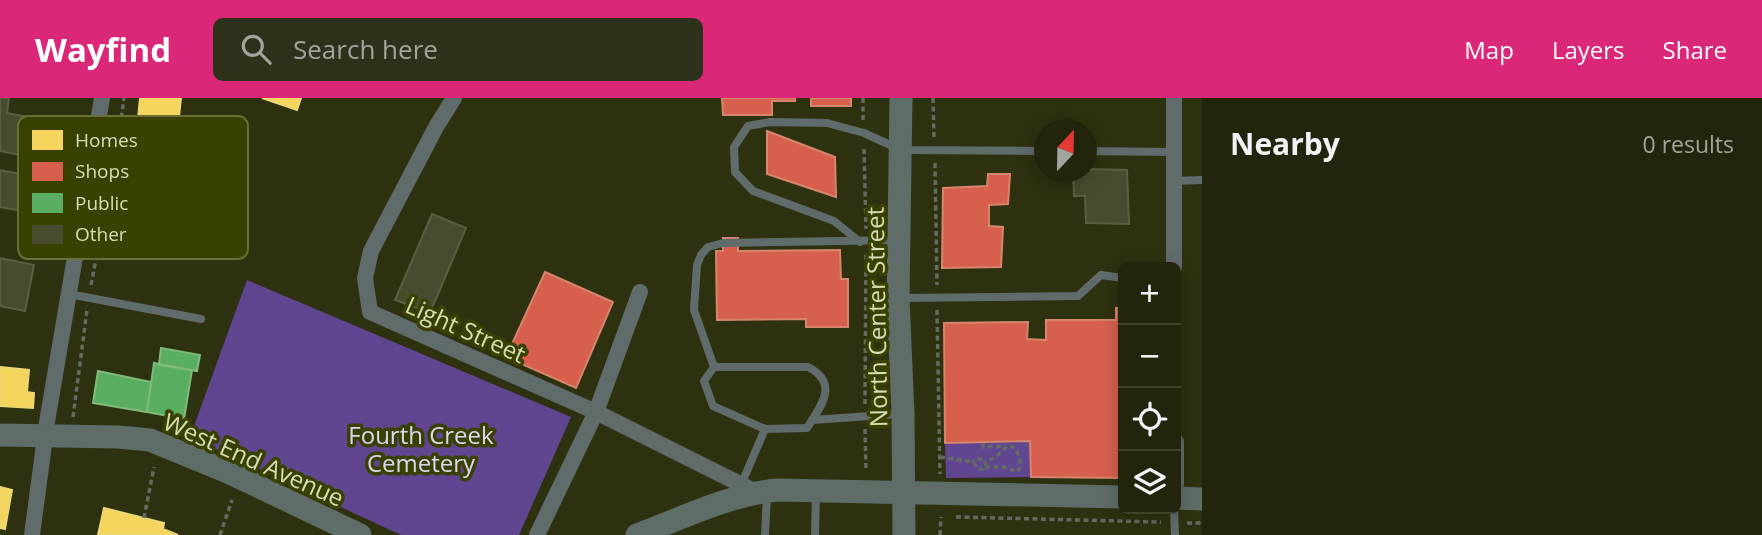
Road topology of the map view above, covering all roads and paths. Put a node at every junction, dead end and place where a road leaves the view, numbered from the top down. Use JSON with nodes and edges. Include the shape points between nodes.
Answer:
{"nodes":[{"id":1,"x":102,"y":98,"type":"edge"},
{"id":2,"x":124,"y":98,"type":"edge"},
{"id":3,"x":454,"y":98,"type":"edge"},
{"id":4,"x":863,"y":98,"type":"edge"},
{"id":5,"x":901,"y":98,"type":"edge"},
{"id":6,"x":1174,"y":98,"type":"edge"},
{"id":7,"x":99,"y":116,"type":"edge"},
{"id":8,"x":121,"y":116,"type":"edge"},
{"id":9,"x":864,"y":133,"type":"junction"},
{"id":10,"x":901,"y":150,"type":"junction"},
{"id":11,"x":1034,"y":151,"type":"edge"},
{"id":12,"x":1097,"y":151,"type":"edge"},
{"id":13,"x":1173,"y":152,"type":"junction"},
{"id":14,"x":1202,"y":180,"type":"edge"},
{"id":15,"x":1174,"y":181,"type":"junction"},
{"id":16,"x":899,"y":240,"type":"junction"},
{"id":17,"x":863,"y":241,"type":"junction"},
{"id":18,"x":75,"y":259,"type":"edge"},
{"id":19,"x":96,"y":259,"type":"edge"},
{"id":20,"x":1174,"y":262,"type":"edge"},
{"id":21,"x":1118,"y":277,"type":"edge"},
{"id":22,"x":640,"y":292,"type":"dead end"},
{"id":23,"x":69,"y":294,"type":"junction"},
{"id":24,"x":89,"y":298,"type":"junction"},
{"id":25,"x":898,"y":298,"type":"junction"},
{"id":26,"x":201,"y":319,"type":"dead end"},
{"id":27,"x":714,"y":367,"type":"junction"},
{"id":28,"x":596,"y":412,"type":"junction"},
{"id":29,"x":903,"y":414,"type":"junction"},
{"id":30,"x":864,"y":416,"type":"junction"},
{"id":31,"x":812,"y":420,"type":"junction"},
{"id":32,"x":72,"y":421,"type":"dead end"},
{"id":33,"x":765,"y":429,"type":"junction"},
{"id":34,"x":0,"y":435,"type":"edge"},
{"id":35,"x":45,"y":435,"type":"junction"},
{"id":36,"x":983,"y":443,"type":"dead end"},
{"id":37,"x":1007,"y":446,"type":"junction"},
{"id":38,"x":940,"y":457,"type":"dead end"},
{"id":39,"x":973,"y":463,"type":"junction"},
{"id":40,"x":985,"y":464,"type":"junction"},
{"id":41,"x":153,"y":467,"type":"dead end"},
{"id":42,"x":866,"y":476,"type":"dead end"},
{"id":43,"x":755,"y":489,"type":"junction"},
{"id":44,"x":816,"y":491,"type":"junction"},
{"id":45,"x":904,"y":494,"type":"junction"},
{"id":46,"x":1118,"y":497,"type":"edge"},
{"id":47,"x":1181,"y":498,"type":"edge"},
{"id":48,"x":1202,"y":499,"type":"edge"},
{"id":49,"x":232,"y":500,"type":"dead end"},
{"id":50,"x":1174,"y":514,"type":"edge"},
{"id":51,"x":144,"y":518,"type":"dead end"},
{"id":52,"x":1175,"y":523,"type":"junction"},
{"id":53,"x":1202,"y":523,"type":"edge"},
{"id":54,"x":648,"y":533,"type":"edge"},
{"id":55,"x":32,"y":535,"type":"edge"},
{"id":56,"x":220,"y":535,"type":"edge"},
{"id":57,"x":360,"y":535,"type":"edge"},
{"id":58,"x":537,"y":535,"type":"edge"},
{"id":59,"x":765,"y":535,"type":"edge"},
{"id":60,"x":815,"y":535,"type":"edge"},
{"id":61,"x":904,"y":535,"type":"edge"},
{"id":62,"x":940,"y":535,"type":"edge"},
{"id":63,"x":1175,"y":535,"type":"edge"}],
"edges":[{"from":1,"to":7,"type":"street"},
{"from":2,"to":8,"type":"path"},
{"from":3,"to":28,"type":"street","name":"Light Street","via":[[371,251],[365,278],[370,312]]},
{"from":4,"to":9,"type":"path"},
{"from":5,"to":10,"type":"main road","name":"North Center Street"},
{"from":6,"to":13,"type":"street"},
{"from":9,"to":10,"type":"lane"},
{"from":9,"to":17,"type":"path"},
{"from":9,"to":17,"type":"lane","via":[[827,123],[771,122],[748,127],[734,147],[735,172],[753,191],[834,221]]},
{"from":10,"to":11,"type":"lane"},
{"from":10,"to":16,"type":"main road","name":"North Center Street"},
{"from":12,"to":13,"type":"lane"},
{"from":13,"to":15,"type":"street"},
{"from":14,"to":15,"type":"lane"},
{"from":15,"to":20,"type":"street"},
{"from":16,"to":17,"type":"lane"},
{"from":16,"to":25,"type":"main road","name":"North Center Street"},
{"from":17,"to":27,"type":"lane","via":[[708,247],[697,265],[694,310]]},
{"from":17,"to":30,"type":"path"},
{"from":18,"to":23,"type":"street"},
{"from":19,"to":24,"type":"path"},
{"from":21,"to":25,"type":"lane","via":[[1101,275],[1078,296]]},
{"from":22,"to":28,"type":"street"},
{"from":23,"to":24,"type":"lane"},
{"from":23,"to":35,"type":"street"},
{"from":24,"to":26,"type":"lane"},
{"from":24,"to":32,"type":"path"},
{"from":25,"to":29,"type":"main road","name":"North Center Street"},
{"from":27,"to":31,"type":"lane","via":[[808,367],[820,373],[826,384],[824,400]]},
{"from":27,"to":33,"type":"lane","via":[[704,381],[713,406]]},
{"from":28,"to":43,"type":"street","name":"Light Street"},
{"from":28,"to":58,"type":"street"},
{"from":29,"to":30,"type":"lane"},
{"from":29,"to":45,"type":"main road","name":"North Center Street"},
{"from":30,"to":31,"type":"lane"},
{"from":30,"to":42,"type":"path"},
{"from":31,"to":33,"type":"lane","via":[[807,428]]},
{"from":33,"to":43,"type":"lane"},
{"from":34,"to":35,"type":"main road","name":"West End Avenue"},
{"from":35,"to":55,"type":"street"},
{"from":35,"to":57,"type":"main road","name":"West End Avenue","via":[[150,440]]},
{"from":36,"to":37,"type":"path","via":[[983,447]]},
{"from":37,"to":40,"type":"path"},
{"from":37,"to":40,"type":"path","via":[[1018,453],[1021,466],[1017,472]]},
{"from":38,"to":39,"type":"path"},
{"from":39,"to":40,"type":"path","via":[[979,469]]},
{"from":39,"to":40,"type":"path","via":[[977,458]]},
{"from":41,"to":51,"type":"path"},
{"from":43,"to":44,"type":"main road"},
{"from":43,"to":54,"type":"main road"},
{"from":43,"to":59,"type":"lane"},
{"from":44,"to":45,"type":"main road"},
{"from":44,"to":60,"type":"lane"},
{"from":45,"to":46,"type":"main road"},
{"from":45,"to":61,"type":"main road","name":"North Center Street"},
{"from":47,"to":48,"type":"main road"},
{"from":49,"to":56,"type":"path"},
{"from":50,"to":52,"type":"lane"},
{"from":52,"to":53,"type":"path"},
{"from":52,"to":62,"type":"path","via":[[940,517]]},
{"from":52,"to":63,"type":"lane"}]}
